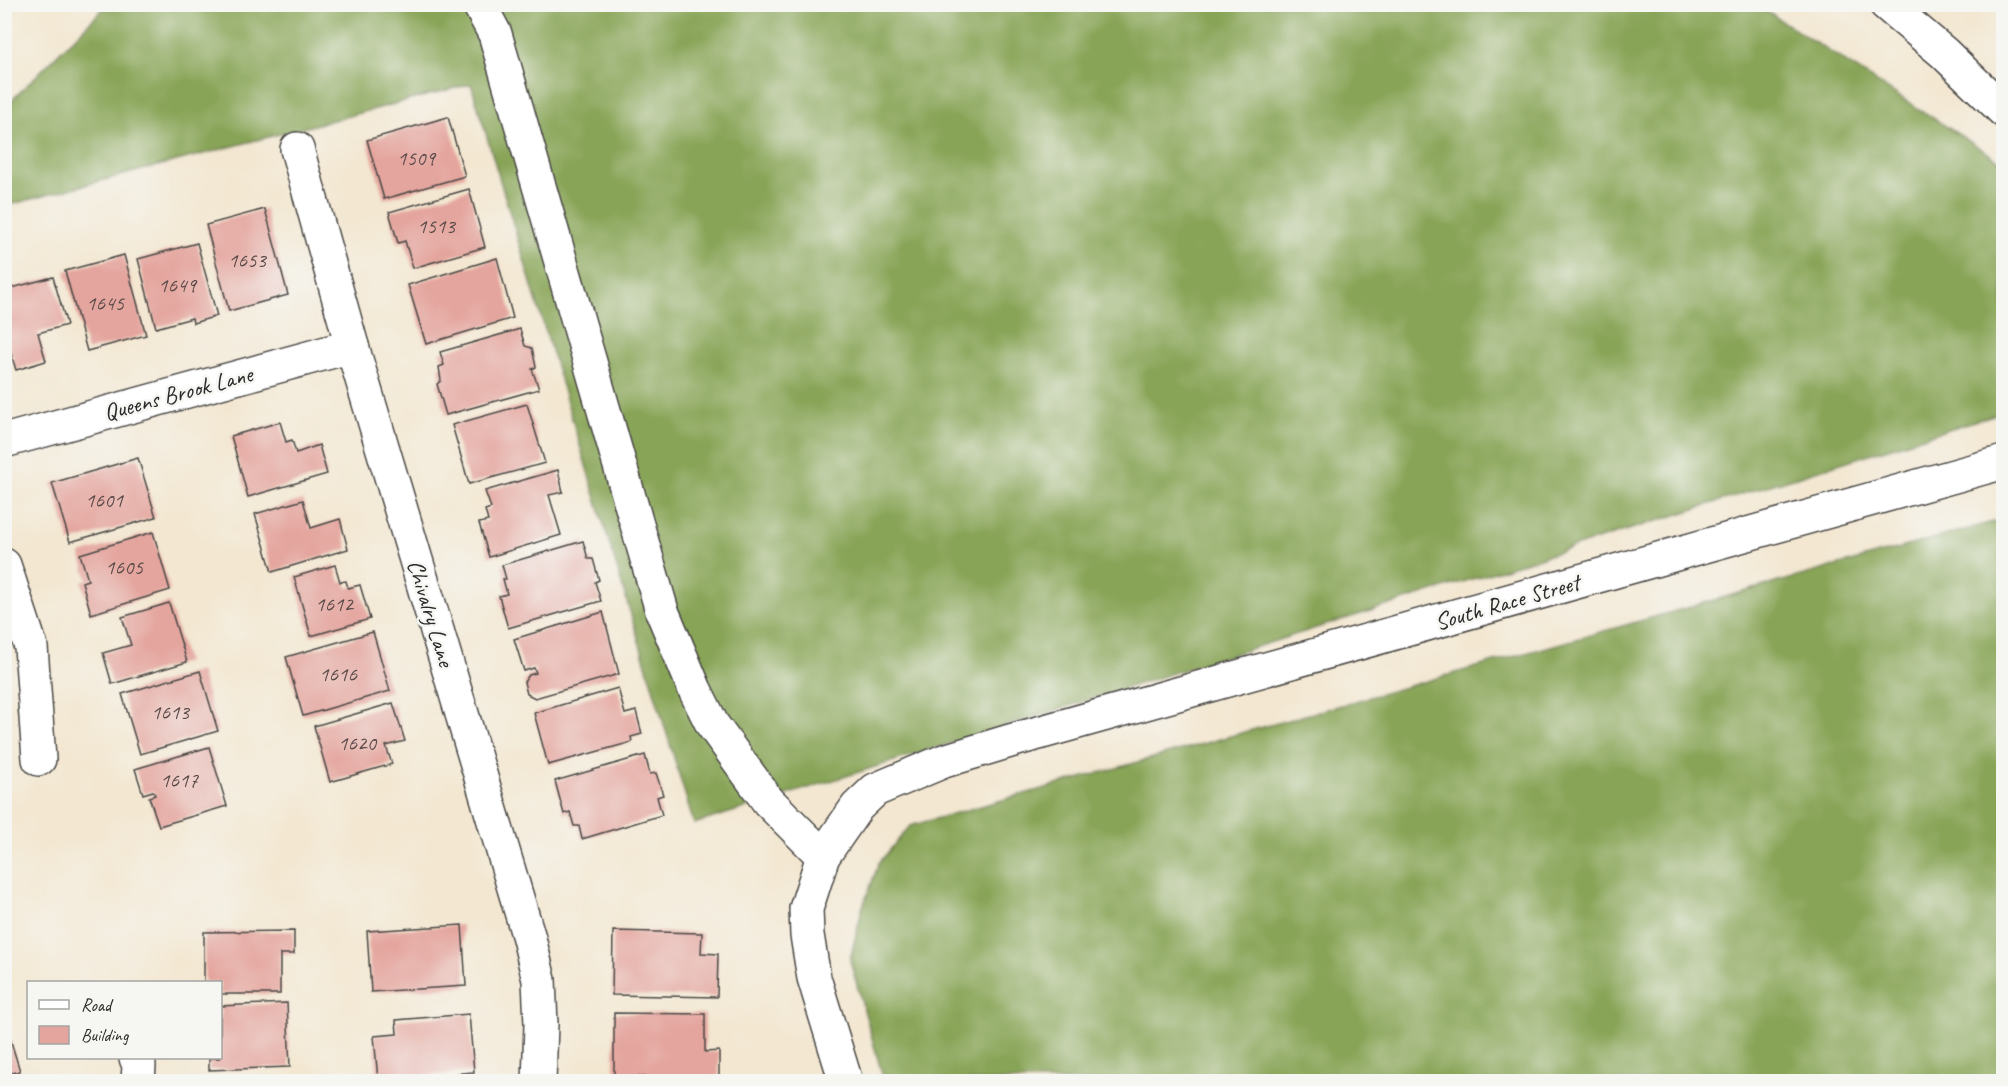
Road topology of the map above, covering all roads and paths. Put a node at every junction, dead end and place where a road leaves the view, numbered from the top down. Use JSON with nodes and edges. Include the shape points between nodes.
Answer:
{"nodes":[{"id":1,"x":479,"y":4,"type":"edge"},
{"id":2,"x":1886,"y":4,"type":"edge"},
{"id":3,"x":2004,"y":111,"type":"edge"},
{"id":4,"x":297,"y":149,"type":"dead end"},
{"id":5,"x":351,"y":346,"type":"junction"},
{"id":6,"x":4,"y":441,"type":"edge"},
{"id":7,"x":2004,"y":462,"type":"edge"},
{"id":8,"x":4,"y":565,"type":"edge"},
{"id":9,"x":39,"y":759,"type":"dead end"},
{"id":10,"x":823,"y":856,"type":"junction"},
{"id":11,"x":136,"y":1059,"type":"edge"},
{"id":12,"x":138,"y":1082,"type":"edge"},
{"id":13,"x":538,"y":1082,"type":"edge"},
{"id":14,"x":846,"y":1082,"type":"edge"}],
"edges":[{"from":1,"to":10,"type":"street","via":[[495,34],[662,610],[712,724],[768,801]]},
{"from":2,"to":3,"type":"street"},
{"from":4,"to":5,"type":"street","name":"Chivalry Lane"},
{"from":5,"to":6,"type":"street","name":"Queens Brook Lane"},
{"from":5,"to":13,"type":"street","name":"Chivalry Lane","via":[[529,938],[539,980]]},
{"from":7,"to":10,"type":"street","name":"South Race Street","via":[[944,761],[875,790],[857,807]]},
{"from":8,"to":9,"type":"street","via":[[31,647]]},
{"from":10,"to":14,"type":"street","name":"South Race Street","via":[[806,909],[807,935],[814,978]]},
{"from":11,"to":12,"type":"street"}]}
